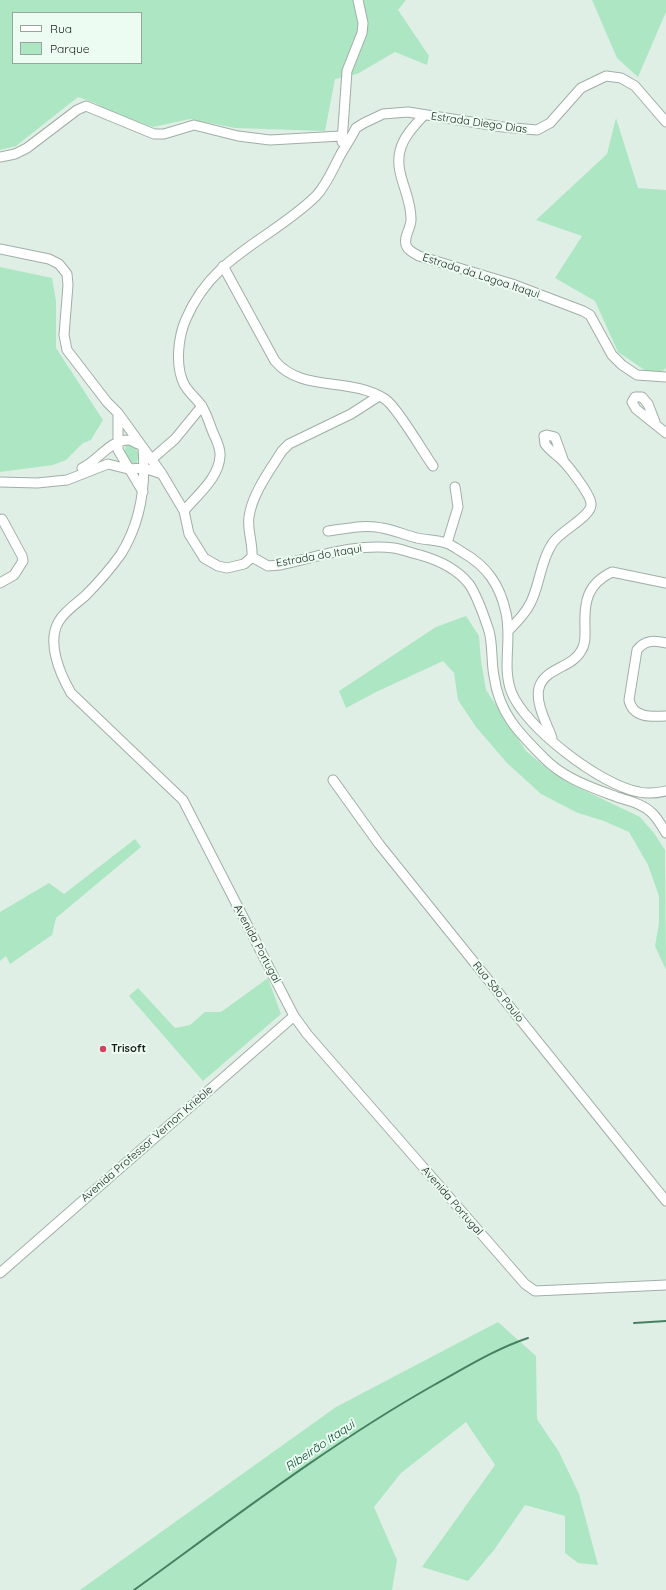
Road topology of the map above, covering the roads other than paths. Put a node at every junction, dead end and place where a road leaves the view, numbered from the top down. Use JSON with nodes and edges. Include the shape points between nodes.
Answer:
{"nodes":[{"id":1,"x":358,"y":0,"type":"edge"},
{"id":2,"x":424,"y":116,"type":"junction"},
{"id":3,"x":666,"y":122,"type":"edge"},
{"id":4,"x":341,"y":136,"type":"junction"},
{"id":5,"x":342,"y":151,"type":"junction"},
{"id":6,"x":0,"y":157,"type":"edge"},
{"id":7,"x":0,"y":249,"type":"edge"},
{"id":8,"x":223,"y":266,"type":"junction"},
{"id":9,"x":666,"y":377,"type":"edge"},
{"id":10,"x":379,"y":396,"type":"junction"},
{"id":11,"x":202,"y":406,"type":"junction"},
{"id":12,"x":118,"y":413,"type":"junction"},
{"id":13,"x":655,"y":422,"type":"dead end"},
{"id":14,"x":666,"y":433,"type":"edge"},
{"id":15,"x":117,"y":442,"type":"junction"},
{"id":16,"x":143,"y":448,"type":"junction"},
{"id":17,"x":152,"y":459,"type":"junction"},
{"id":18,"x":564,"y":462,"type":"dead end"},
{"id":19,"x":433,"y":466,"type":"dead end"},
{"id":20,"x":144,"y":468,"type":"junction"},
{"id":21,"x":128,"y":469,"type":"junction"},
{"id":22,"x":162,"y":474,"type":"junction"},
{"id":23,"x":0,"y":482,"type":"edge"},
{"id":24,"x":48,"y":483,"type":"junction"},
{"id":25,"x":455,"y":487,"type":"dead end"},
{"id":26,"x":143,"y":492,"type":"junction"},
{"id":27,"x":184,"y":511,"type":"junction"},
{"id":28,"x":2,"y":519,"type":"dead end"},
{"id":29,"x":328,"y":531,"type":"dead end"},
{"id":30,"x":447,"y":544,"type":"junction"},
{"id":31,"x":252,"y":557,"type":"junction"},
{"id":32,"x":0,"y":583,"type":"edge"},
{"id":33,"x":666,"y":583,"type":"edge"},
{"id":34,"x":509,"y":630,"type":"junction"},
{"id":35,"x":666,"y":643,"type":"edge"},
{"id":36,"x":666,"y":716,"type":"edge"},
{"id":37,"x":554,"y":741,"type":"junction"},
{"id":38,"x":333,"y":780,"type":"dead end"},
{"id":39,"x":666,"y":791,"type":"edge"},
{"id":40,"x":666,"y":833,"type":"edge"},
{"id":41,"x":294,"y":1016,"type":"junction"},
{"id":42,"x":666,"y":1201,"type":"edge"},
{"id":43,"x":0,"y":1273,"type":"edge"},
{"id":44,"x":666,"y":1285,"type":"edge"}],
"edges":[{"from":1,"to":4,"type":"street","via":[[363,23],[362,33],[347,71]]},
{"from":2,"to":3,"type":"street","name":"Estrada Diego Dias","via":[[537,130],[550,123],[581,88],[606,76],[621,78],[635,86]]},
{"from":2,"to":5,"type":"street","name":"Estrada Diego Dias","via":[[408,112],[383,114],[356,128]]},
{"from":2,"to":9,"type":"street","name":"Estrada da Lagoa Itaqui","via":[[406,136],[398,156],[398,166],[405,185],[411,219],[406,246],[419,256],[512,284],[588,314],[612,355],[622,365],[637,375]]},
{"from":4,"to":5,"type":"street"},
{"from":4,"to":6,"type":"street","via":[[270,140],[238,136],[194,125],[164,134],[154,134],[86,106],[20,152]]},
{"from":5,"to":8,"type":"street","name":"Estrada Diego Dias","via":[[329,178],[317,194],[298,212],[237,253]]},
{"from":7,"to":12,"type":"street","via":[[50,259],[63,268],[68,279],[64,335],[67,350]]},
{"from":8,"to":10,"type":"street","via":[[282,370],[302,380],[360,387]]},
{"from":8,"to":11,"type":"street","name":"Estrada Diego Dias","via":[[192,305],[180,332],[178,347],[184,384]]},
{"from":10,"to":19,"type":"street","via":[[390,403]]},
{"from":10,"to":31,"type":"street","via":[[351,414],[289,444],[282,451],[251,504],[249,518]]},
{"from":11,"to":17,"type":"street","via":[[175,439]]},
{"from":11,"to":27,"type":"street","name":"Estrada Diego Dias","via":[[220,456],[210,480]]},
{"from":12,"to":15,"type":"street"},
{"from":12,"to":16,"type":"street"},
{"from":13,"to":14,"type":"street"},
{"from":15,"to":16,"type":"street","via":[[130,440]]},
{"from":15,"to":21,"type":"street","via":[[118,450]]},
{"from":15,"to":24,"type":"street","via":[[92,463]]},
{"from":16,"to":17,"type":"street"},
{"from":16,"to":20,"type":"street","name":"Avenida Portugal"},
{"from":17,"to":22,"type":"street"},
{"from":18,"to":34,"type":"street","via":[[590,501],[590,508],[585,516],[563,532],[551,545],[531,602]]},
{"from":20,"to":21,"type":"street"},
{"from":20,"to":22,"type":"street"},
{"from":20,"to":26,"type":"street","name":"Avenida Portugal"},
{"from":21,"to":24,"type":"street","via":[[108,464],[67,480]]},
{"from":21,"to":26,"type":"street"},
{"from":22,"to":27,"type":"street"},
{"from":23,"to":24,"type":"street"},
{"from":25,"to":30,"type":"street","via":[[458,507]]},
{"from":26,"to":41,"type":"street","name":"Avenida Portugal","via":[[136,521],[121,554],[87,594],[59,620],[55,634],[56,661],[71,693],[183,800]]},
{"from":27,"to":31,"type":"street","via":[[189,534],[210,563],[218,566],[235,566],[244,564]]},
{"from":28,"to":32,"type":"street","via":[[23,561],[14,575]]},
{"from":29,"to":30,"type":"street","via":[[366,526]]},
{"from":30,"to":34,"type":"street","via":[[474,559],[493,577],[503,600]]},
{"from":31,"to":40,"type":"street","name":"Estrada do Itaqui","via":[[264,564],[274,565],[355,549],[395,548],[432,558],[453,570],[468,584],[480,607],[489,633],[499,701],[513,724],[562,774],[584,785],[642,806],[658,820]]},
{"from":33,"to":37,"type":"street","via":[[612,572],[597,580],[592,586],[584,616],[585,642],[582,650],[578,657],[549,674],[539,688],[540,704]]},
{"from":34,"to":37,"type":"street","via":[[507,670],[512,692],[531,720]]},
{"from":35,"to":36,"type":"street","via":[[650,641],[637,650],[629,700],[634,711],[638,713],[651,717]]},
{"from":37,"to":39,"type":"street","via":[[585,767],[622,786],[646,793]]},
{"from":38,"to":42,"type":"street","name":"Rua São Paulo","via":[[380,844]]},
{"from":41,"to":43,"type":"street","name":"Avenida Professor Vernon Krieble"},
{"from":41,"to":44,"type":"street","name":"Avenida Portugal","via":[[373,1112],[528,1287],[534,1291]]}]}
